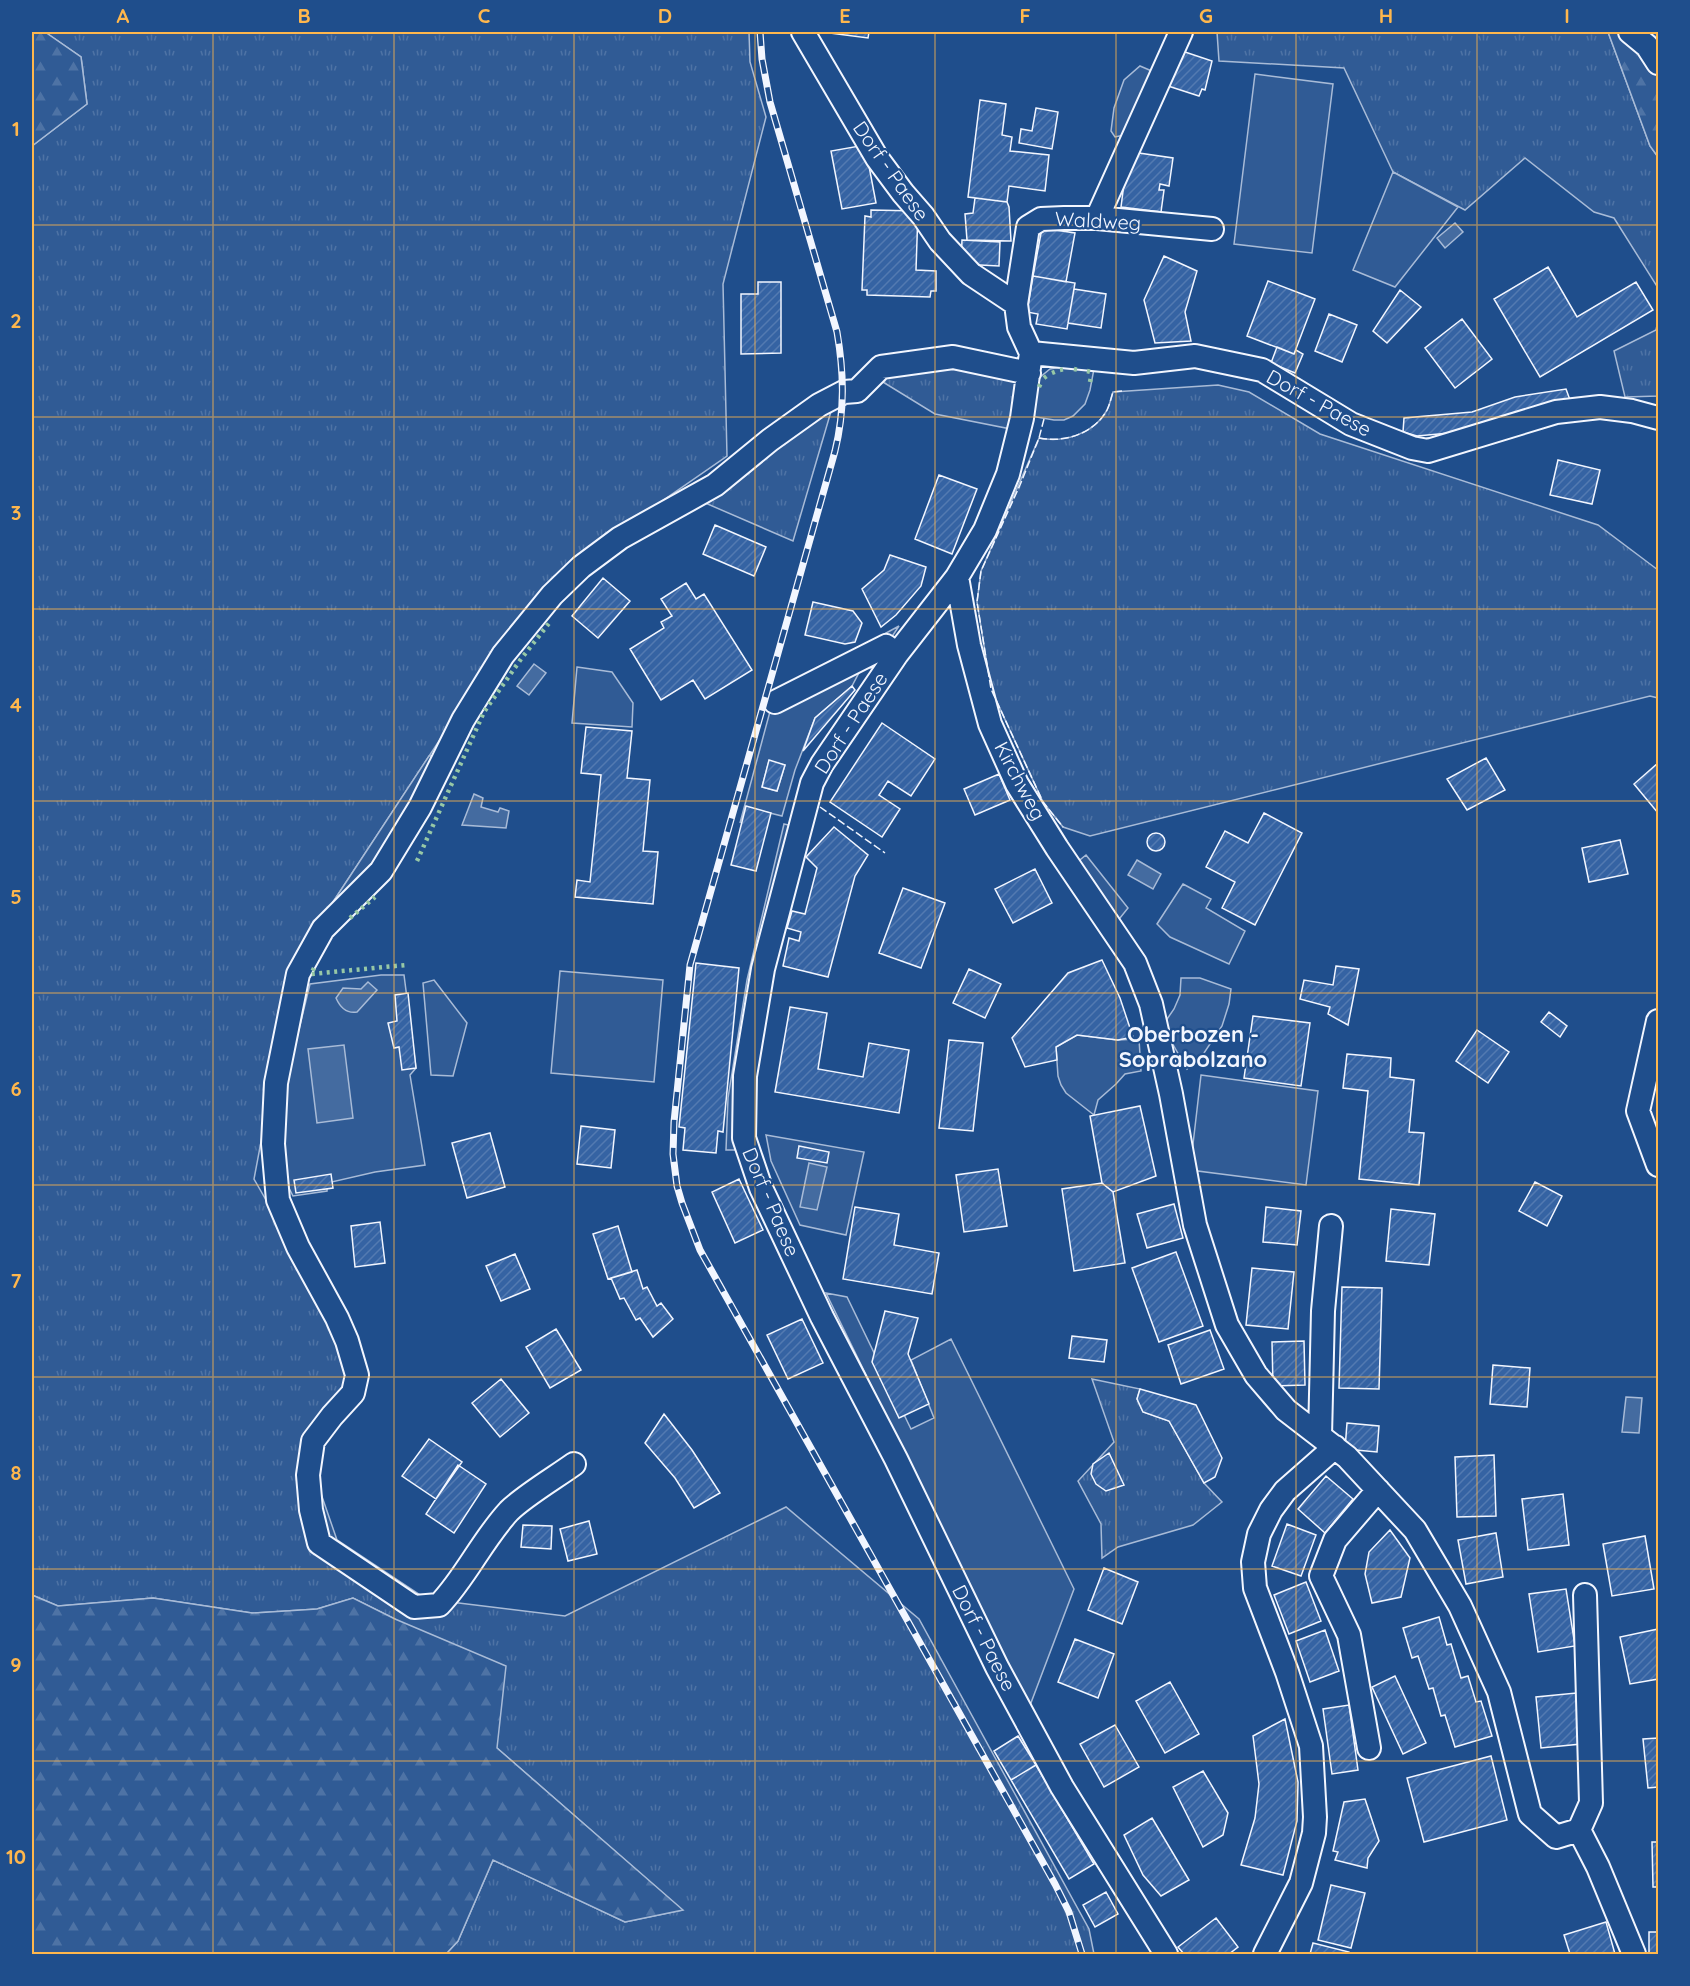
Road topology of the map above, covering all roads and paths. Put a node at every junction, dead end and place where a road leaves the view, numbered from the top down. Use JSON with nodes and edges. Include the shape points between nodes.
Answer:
{"nodes":[{"id":1,"x":803,"y":32,"type":"edge"},
{"id":2,"x":1181,"y":32,"type":"edge"},
{"id":3,"x":1630,"y":32,"type":"edge"},
{"id":4,"x":1659,"y":63,"type":"edge"},
{"id":5,"x":1097,"y":218,"type":"junction"},
{"id":6,"x":1212,"y":229,"type":"dead end"},
{"id":7,"x":1016,"y":304,"type":"junction"},
{"id":8,"x":1030,"y":363,"type":"junction"},
{"id":9,"x":1659,"y":418,"type":"edge"},
{"id":10,"x":957,"y":577,"type":"junction"},
{"id":11,"x":897,"y":654,"type":"junction"},
{"id":12,"x":775,"y":702,"type":"dead end"},
{"id":13,"x":1659,"y":1021,"type":"edge"},
{"id":14,"x":1659,"y":1165,"type":"edge"},
{"id":15,"x":1331,"y":1226,"type":"dead end"},
{"id":16,"x":1327,"y":1441,"type":"junction"},
{"id":17,"x":574,"y":1464,"type":"dead end"},
{"id":18,"x":1378,"y":1490,"type":"junction"},
{"id":19,"x":1585,"y":1595,"type":"dead end"},
{"id":20,"x":1369,"y":1748,"type":"dead end"},
{"id":21,"x":1579,"y":1830,"type":"junction"},
{"id":22,"x":1166,"y":1954,"type":"edge"},
{"id":23,"x":1265,"y":1954,"type":"edge"},
{"id":24,"x":1634,"y":1954,"type":"edge"}],
"edges":[{"from":1,"to":7,"type":"street","name":"Dorf - Paese","via":[[877,158],[940,241],[971,274]]},
{"from":2,"to":5,"type":"street"},
{"from":3,"to":4,"type":"street"},
{"from":5,"to":6,"type":"street","name":"Waldweg"},
{"from":5,"to":7,"type":"street","name":"Waldweg","via":[[1041,219],[1028,227]]},
{"from":7,"to":8,"type":"street"},
{"from":8,"to":9,"type":"street","name":"Dorf - Paese","via":[[1134,363],[1195,356],[1263,370],[1351,424],[1428,451],[1556,412],[1600,407]]},
{"from":8,"to":10,"type":"street","name":"Dorf - Paese","via":[[1008,474],[985,530]]},
{"from":8,"to":17,"type":"street","via":[[953,357],[881,367],[857,391],[843,392],[819,405],[715,485],[620,538],[581,567],[552,595],[503,656],[463,720],[420,807],[381,870],[323,929],[298,974],[276,1083],[273,1144],[278,1200],[298,1247],[337,1317],[357,1375],[353,1393],[313,1442],[309,1487],[319,1543],[414,1607],[439,1605],[511,1509]]},
{"from":10,"to":11,"type":"street","name":"Dorf - Paese"},
{"from":10,"to":16,"type":"street","name":"Kirchweg","via":[[969,645],[990,724],[1017,784],[1136,963],[1151,1004],[1195,1225],[1227,1325],[1256,1375],[1286,1410]]},
{"from":11,"to":12,"type":"street","via":[[886,646]]},
{"from":11,"to":22,"type":"street","name":"Dorf - Paese","via":[[812,783],[763,969],[745,1076],[744,1138],[761,1188],[813,1297],[997,1667],[1062,1787]]},
{"from":13,"to":14,"type":"street","via":[[1638,1111]]},
{"from":15,"to":16,"type":"street","via":[[1323,1311]]},
{"from":16,"to":18,"type":"street","name":"Kirchweg"},
{"from":16,"to":23,"type":"street","via":[[1271,1510],[1259,1534],[1253,1562],[1255,1588],[1311,1746],[1315,1817],[1301,1883]]},
{"from":18,"to":20,"type":"street","via":[[1335,1540],[1321,1576],[1349,1635]]},
{"from":18,"to":21,"type":"street","name":"Kirchweg","via":[[1414,1530],[1460,1606],[1499,1692],[1530,1814],[1556,1837]]},
{"from":19,"to":21,"type":"street","via":[[1591,1803]]},
{"from":21,"to":24,"type":"street"}]}
